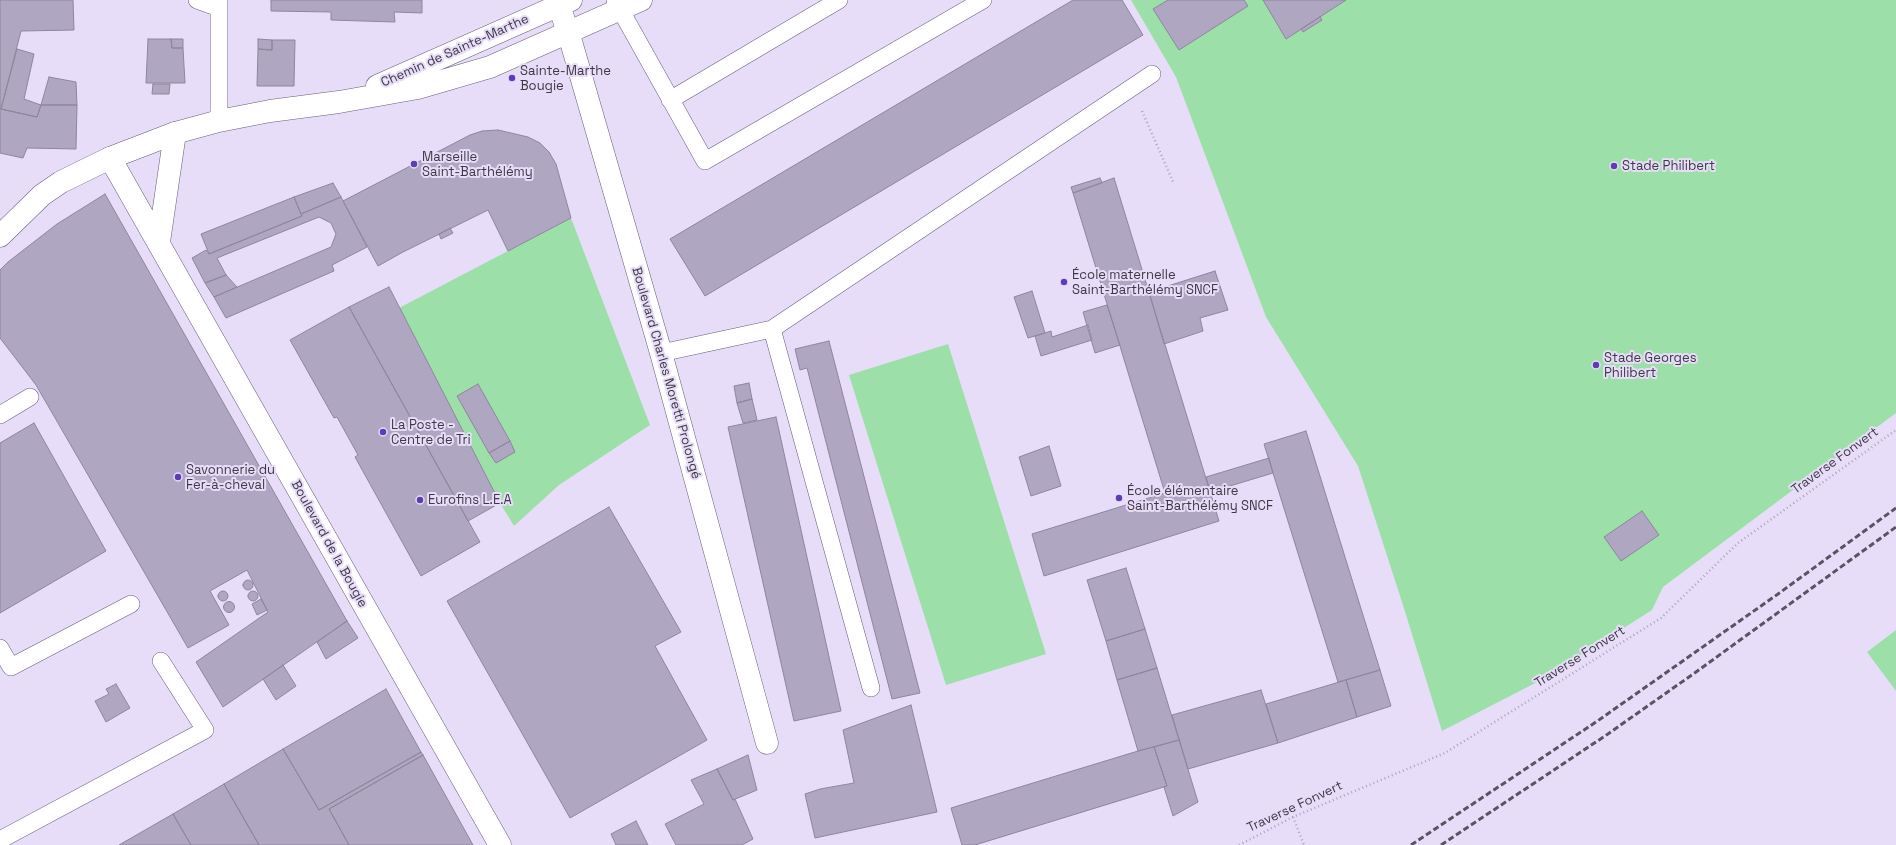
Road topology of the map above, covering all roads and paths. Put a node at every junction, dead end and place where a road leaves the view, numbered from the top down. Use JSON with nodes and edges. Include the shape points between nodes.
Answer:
{"nodes":[{"id":1,"x":197,"y":0,"type":"edge"},
{"id":2,"x":641,"y":0,"type":"edge"},
{"id":3,"x":839,"y":0,"type":"edge"},
{"id":4,"x":983,"y":0,"type":"edge"},
{"id":5,"x":565,"y":2,"type":"edge"},
{"id":6,"x":219,"y":4,"type":"edge"},
{"id":7,"x":617,"y":5,"type":"edge"},
{"id":8,"x":958,"y":7,"type":"edge"},
{"id":9,"x":568,"y":33,"type":"junction"},
{"id":10,"x":1152,"y":74,"type":"dead end"},
{"id":11,"x":1129,"y":90,"type":"junction"},
{"id":12,"x":670,"y":100,"type":"junction"},
{"id":13,"x":339,"y":102,"type":"junction"},
{"id":14,"x":219,"y":121,"type":"junction"},
{"id":15,"x":175,"y":133,"type":"junction"},
{"id":16,"x":110,"y":158,"type":"junction"},
{"id":17,"x":1174,"y":184,"type":"dead end"},
{"id":18,"x":0,"y":236,"type":"edge"},
{"id":19,"x":159,"y":242,"type":"junction"},
{"id":20,"x":772,"y":329,"type":"junction"},
{"id":21,"x":661,"y":353,"type":"junction"},
{"id":22,"x":30,"y":397,"type":"dead end"},
{"id":23,"x":0,"y":415,"type":"edge"},
{"id":24,"x":1896,"y":430,"type":"edge"},
{"id":25,"x":131,"y":604,"type":"dead end"},
{"id":26,"x":0,"y":648,"type":"edge"},
{"id":27,"x":161,"y":661,"type":"dead end"},
{"id":28,"x":871,"y":688,"type":"dead end"},
{"id":29,"x":767,"y":743,"type":"dead end"},
{"id":30,"x":1293,"y":817,"type":"junction"},
{"id":31,"x":0,"y":840,"type":"edge"},
{"id":32,"x":500,"y":845,"type":"edge"},
{"id":33,"x":1239,"y":845,"type":"edge"},
{"id":34,"x":1304,"y":845,"type":"edge"}],
"edges":[{"from":1,"to":6,"type":"lane"},
{"from":2,"to":7,"type":"street","name":"Chemin de Sainte-Marthe"},
{"from":3,"to":12,"type":"lane"},
{"from":4,"to":8,"type":"lane"},
{"from":5,"to":9,"type":"street","name":"Boulevard Charles Moretti Prolongé"},
{"from":5,"to":13,"type":"street","name":"Chemin de Sainte-Marthe"},
{"from":6,"to":14,"type":"lane"},
{"from":7,"to":9,"type":"street","name":"Chemin de Sainte-Marthe"},
{"from":7,"to":12,"type":"lane"},
{"from":8,"to":12,"type":"lane","via":[[705,161]]},
{"from":9,"to":13,"type":"street","name":"Chemin de Sainte-Marthe","via":[[490,67],[418,88]]},
{"from":9,"to":21,"type":"street","name":"Boulevard Charles Moretti Prolongé"},
{"from":10,"to":11,"type":"lane"},
{"from":11,"to":17,"type":"path","via":[[1140,107]]},
{"from":11,"to":20,"type":"lane"},
{"from":13,"to":14,"type":"street","name":"Chemin de Sainte-Marthe"},
{"from":14,"to":15,"type":"street","name":"Chemin de Sainte-Marthe"},
{"from":15,"to":16,"type":"street","name":"Chemin de Sainte-Marthe"},
{"from":15,"to":19,"type":"street"},
{"from":16,"to":18,"type":"street","name":"Chemin de Sainte-Marthe","via":[[74,175],[42,195]]},
{"from":16,"to":19,"type":"street","name":"Boulevard de la Bougie"},
{"from":19,"to":32,"type":"street","name":"Boulevard de la Bougie"},
{"from":20,"to":21,"type":"lane"},
{"from":20,"to":28,"type":"lane"},
{"from":21,"to":29,"type":"street","name":"Boulevard Charles Moretti Prolongé"},
{"from":22,"to":23,"type":"lane"},
{"from":24,"to":30,"type":"path","name":"Traverse Fonvert","via":[[1738,543],[1661,618],[1445,754]]},
{"from":25,"to":26,"type":"lane","via":[[11,667]]},
{"from":27,"to":31,"type":"lane","via":[[205,730]]},
{"from":30,"to":33,"type":"path","name":"Traverse Fonvert"},
{"from":30,"to":34,"type":"path"}]}
